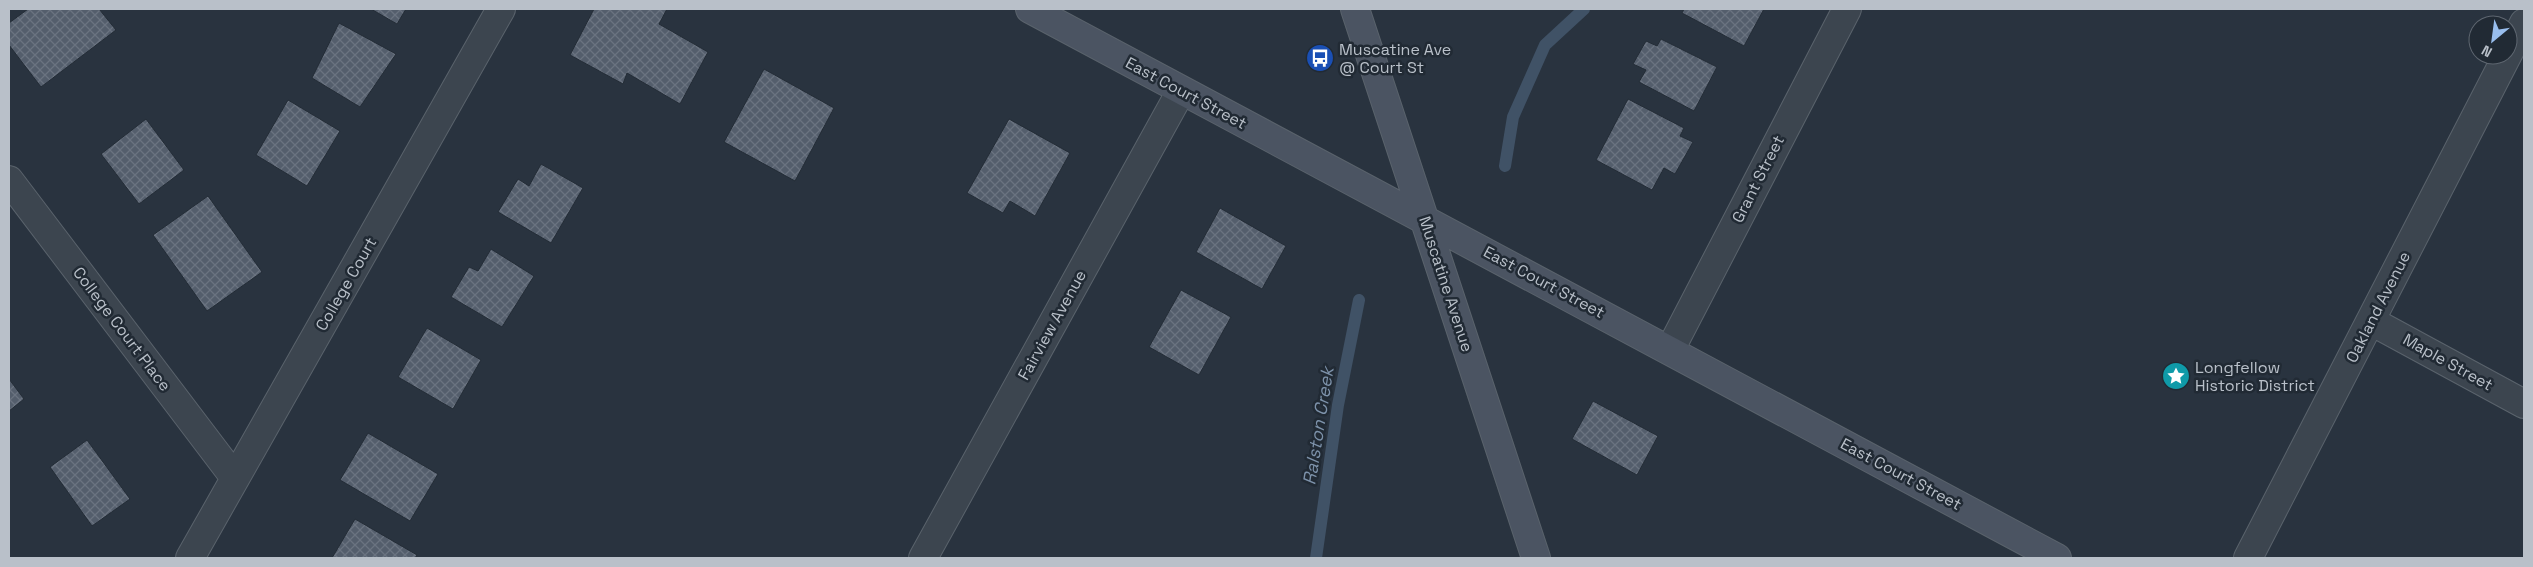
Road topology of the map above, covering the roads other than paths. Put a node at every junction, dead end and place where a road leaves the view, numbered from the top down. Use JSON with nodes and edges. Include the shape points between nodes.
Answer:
{"nodes":[{"id":1,"x":502,"y":9,"type":"edge"},
{"id":2,"x":1030,"y":9,"type":"edge"},
{"id":3,"x":1355,"y":9,"type":"edge"},
{"id":4,"x":1847,"y":9,"type":"edge"},
{"id":5,"x":2524,"y":24,"type":"edge"},
{"id":6,"x":1181,"y":91,"type":"junction"},
{"id":7,"x":9,"y":180,"type":"edge"},
{"id":8,"x":1424,"y":219,"type":"junction"},
{"id":9,"x":2371,"y":320,"type":"junction"},
{"id":10,"x":1670,"y":350,"type":"junction"},
{"id":11,"x":2524,"y":404,"type":"edge"},
{"id":12,"x":235,"y":478,"type":"junction"},
{"id":13,"x":190,"y":558,"type":"edge"},
{"id":14,"x":923,"y":558,"type":"edge"},
{"id":15,"x":1536,"y":558,"type":"edge"},
{"id":16,"x":2056,"y":558,"type":"edge"},
{"id":17,"x":2248,"y":558,"type":"edge"}],
"edges":[{"from":1,"to":12,"type":"street","name":"College Court"},
{"from":2,"to":6,"type":"street","name":"East Court Street"},
{"from":3,"to":8,"type":"street","name":"Muscatine Avenue"},
{"from":4,"to":10,"type":"street","name":"Grant Street"},
{"from":5,"to":9,"type":"street","name":"Oakland Avenue"},
{"from":6,"to":8,"type":"street","name":"East Court Street"},
{"from":6,"to":14,"type":"street","name":"Fairview Avenue"},
{"from":7,"to":12,"type":"street","name":"College Court Place"},
{"from":8,"to":10,"type":"street","name":"East Court Street"},
{"from":8,"to":15,"type":"street","name":"Muscatine Avenue"},
{"from":9,"to":11,"type":"street","name":"Maple Street"},
{"from":9,"to":17,"type":"street","name":"Oakland Avenue"},
{"from":10,"to":16,"type":"street","name":"East Court Street"},
{"from":12,"to":13,"type":"street","name":"College Court"}]}
